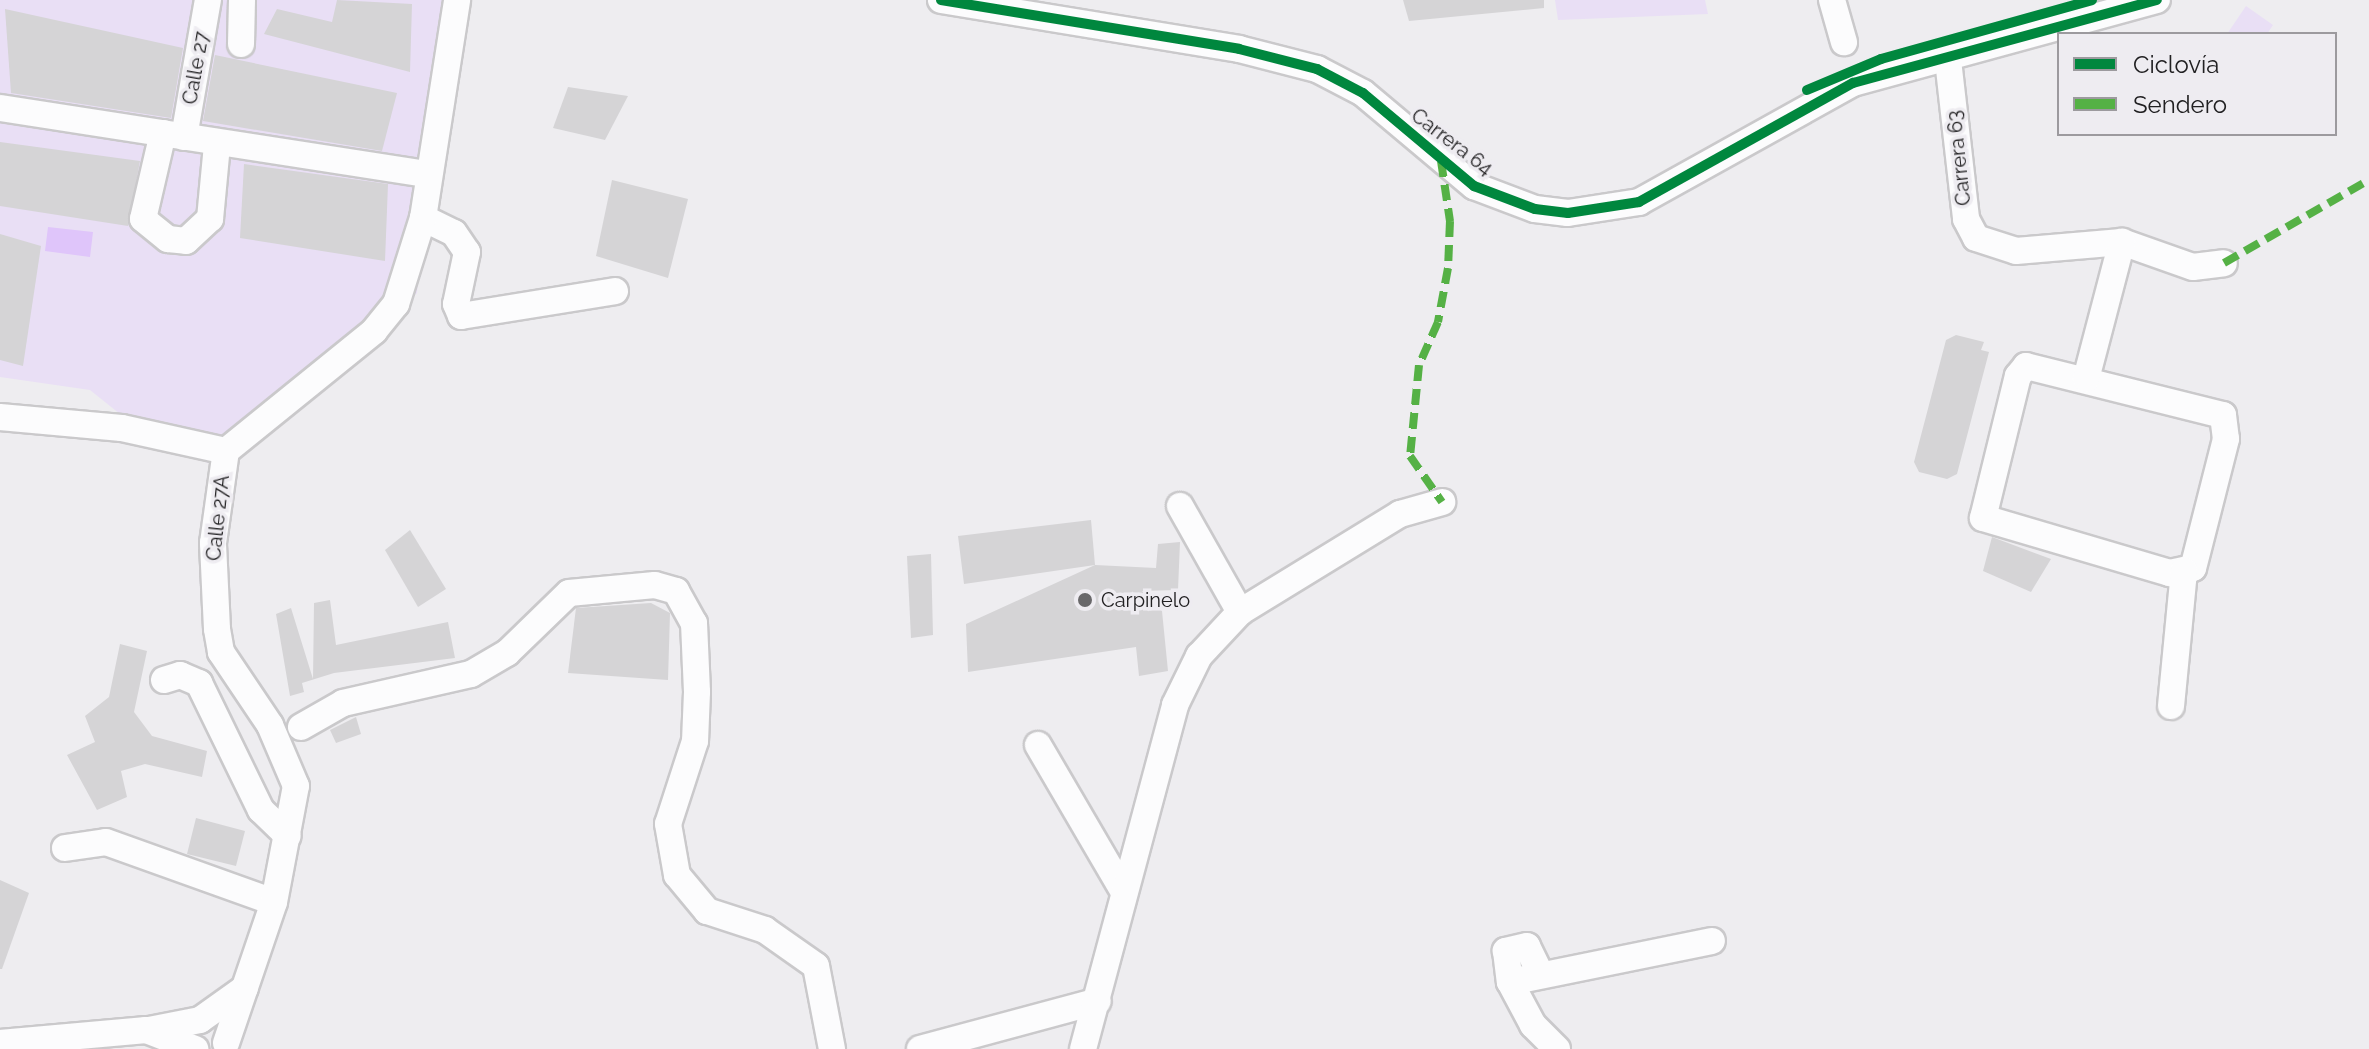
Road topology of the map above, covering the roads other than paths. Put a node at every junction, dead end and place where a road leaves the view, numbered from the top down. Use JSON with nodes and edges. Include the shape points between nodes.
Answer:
{"nodes":[{"id":1,"x":208,"y":0,"type":"edge"},
{"id":2,"x":242,"y":0,"type":"edge"},
{"id":3,"x":457,"y":0,"type":"edge"},
{"id":4,"x":941,"y":0,"type":"edge"},
{"id":5,"x":1832,"y":0,"type":"edge"},
{"id":6,"x":2157,"y":0,"type":"edge"},
{"id":7,"x":2066,"y":32,"type":"edge"},
{"id":8,"x":2057,"y":35,"type":"edge"},
{"id":9,"x":1844,"y":42,"type":"dead end"},
{"id":10,"x":241,"y":44,"type":"dead end"},
{"id":11,"x":1949,"y":73,"type":"junction"},
{"id":12,"x":0,"y":108,"type":"edge"},
{"id":13,"x":174,"y":135,"type":"junction"},
{"id":14,"x":217,"y":145,"type":"junction"},
{"id":15,"x":427,"y":174,"type":"junction"},
{"id":16,"x":423,"y":218,"type":"junction"},
{"id":17,"x":2122,"y":242,"type":"junction"},
{"id":18,"x":2224,"y":263,"type":"dead end"},
{"id":19,"x":615,"y":291,"type":"dead end"},
{"id":20,"x":2086,"y":379,"type":"junction"},
{"id":21,"x":0,"y":417,"type":"edge"},
{"id":22,"x":226,"y":451,"type":"junction"},
{"id":23,"x":1442,"y":502,"type":"dead end"},
{"id":24,"x":1180,"y":506,"type":"dead end"},
{"id":25,"x":2184,"y":571,"type":"junction"},
{"id":26,"x":1240,"y":612,"type":"junction"},
{"id":27,"x":164,"y":680,"type":"dead end"},
{"id":28,"x":2171,"y":706,"type":"dead end"},
{"id":29,"x":301,"y":727,"type":"dead end"},
{"id":30,"x":1038,"y":745,"type":"dead end"},
{"id":31,"x":288,"y":836,"type":"junction"},
{"id":32,"x":65,"y":848,"type":"dead end"},
{"id":33,"x":1124,"y":892,"type":"junction"},
{"id":34,"x":274,"y":902,"type":"junction"},
{"id":35,"x":1712,"y":941,"type":"dead end"},
{"id":36,"x":245,"y":988,"type":"junction"},
{"id":37,"x":1098,"y":1001,"type":"junction"},
{"id":38,"x":146,"y":1030,"type":"junction"},
{"id":39,"x":0,"y":1043,"type":"edge"},
{"id":40,"x":230,"y":1046,"type":"edge"},
{"id":41,"x":196,"y":1049,"type":"edge"},
{"id":42,"x":832,"y":1049,"type":"edge"},
{"id":43,"x":920,"y":1049,"type":"edge"},
{"id":44,"x":1083,"y":1049,"type":"edge"},
{"id":45,"x":1557,"y":1049,"type":"edge"}],
"edges":[{"from":1,"to":13,"type":"street","name":"Calle 27"},
{"from":2,"to":10,"type":"street"},
{"from":3,"to":15,"type":"street","name":"Calle 27A"},
{"from":4,"to":11,"type":"street","name":"Carrera 64","via":[[1239,49],[1317,69],[1363,93],[1474,186],[1535,209],[1568,213],[1639,202],[1823,94]]},
{"from":5,"to":9,"type":"street"},
{"from":6,"to":7,"type":"street","name":"Carrera 64"},
{"from":8,"to":11,"type":"street","name":"Carrera 64"},
{"from":11,"to":17,"type":"street","name":"Carrera 63","via":[[1966,219],[1976,238],[2016,251]]},
{"from":12,"to":13,"type":"street"},
{"from":13,"to":14,"type":"street"},
{"from":13,"to":14,"type":"street","name":"Calle 27","via":[[143,219],[168,239],[186,241],[210,219]]},
{"from":14,"to":15,"type":"street"},
{"from":15,"to":16,"type":"street","name":"Calle 27A"},
{"from":16,"to":19,"type":"street","via":[[454,233],[467,252],[456,304],[461,316]]},
{"from":16,"to":22,"type":"street","name":"Calle 27A","via":[[409,278],[374,331]]},
{"from":17,"to":18,"type":"street","name":"Carrera 63","via":[[2193,267]]},
{"from":17,"to":20,"type":"street"},
{"from":20,"to":25,"type":"street","via":[[2210,410],[2228,425],[2197,558]]},
{"from":20,"to":25,"type":"street","via":[[2022,369],[1983,518]]},
{"from":21,"to":22,"type":"street","via":[[98,424]]},
{"from":22,"to":31,"type":"street","name":"Calle 27A","via":[[213,543],[217,629],[221,652],[289,763],[296,786]]},
{"from":23,"to":26,"type":"street","via":[[1400,514]]},
{"from":24,"to":26,"type":"street"},
{"from":25,"to":28,"type":"street"},
{"from":26,"to":33,"type":"street","via":[[1199,656],[1175,705]]},
{"from":27,"to":31,"type":"street","via":[[180,675],[199,683],[261,810]]},
{"from":29,"to":42,"type":"street","via":[[343,703],[471,674],[507,653],[569,593],[655,585],[676,591],[694,623],[697,692],[695,741],[668,824],[672,858],[707,911],[765,930],[816,966]]},
{"from":30,"to":33,"type":"street"},
{"from":31,"to":34,"type":"street","name":"Calle 27A"},
{"from":32,"to":34,"type":"street","via":[[106,842]]},
{"from":33,"to":37,"type":"street"},
{"from":34,"to":36,"type":"street","name":"Calle 27A"},
{"from":35,"to":45,"type":"street","via":[[1541,975],[1532,952],[1520,945],[1504,958],[1510,982],[1533,1025]]},
{"from":36,"to":38,"type":"street","via":[[200,1020]]},
{"from":36,"to":40,"type":"street","name":"Calle 27A"},
{"from":37,"to":43,"type":"street"},
{"from":37,"to":44,"type":"street"},
{"from":38,"to":39,"type":"street"},
{"from":38,"to":41,"type":"street"},
{"from":40,"to":41,"type":"street"}]}
